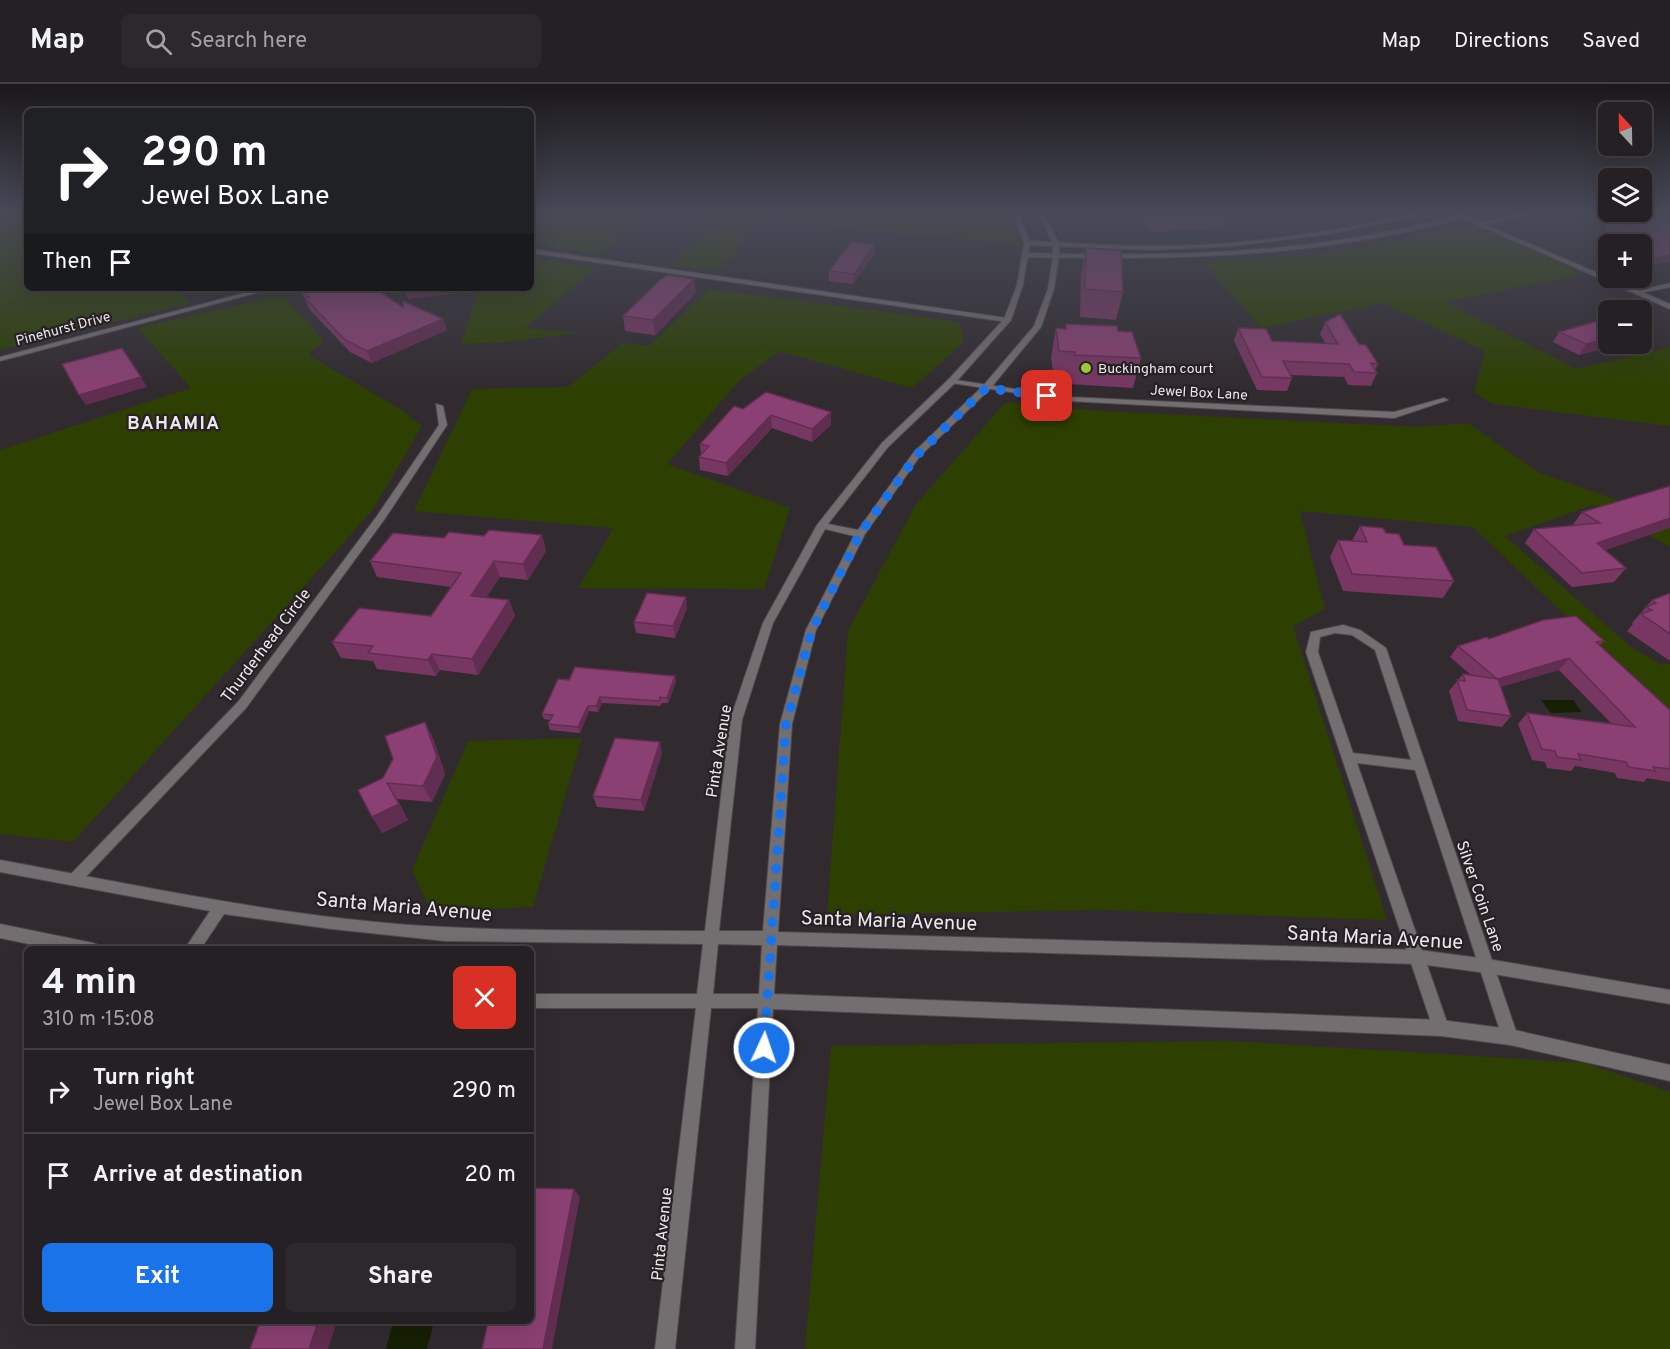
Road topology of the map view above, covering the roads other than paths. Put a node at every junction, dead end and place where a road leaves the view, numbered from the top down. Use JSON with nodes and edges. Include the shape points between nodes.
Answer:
{"nodes":[{"id":1,"x":676,"y":272,"type":"edge"},
{"id":2,"x":1023,"y":272,"type":"edge"},
{"id":3,"x":1053,"y":272,"type":"edge"},
{"id":4,"x":1590,"y":272,"type":"edge"},
{"id":5,"x":1670,"y":285,"type":"edge"},
{"id":6,"x":261,"y":291,"type":"edge"},
{"id":7,"x":1637,"y":292,"type":"junction"},
{"id":8,"x":1670,"y":307,"type":"edge"},
{"id":9,"x":1007,"y":320,"type":"junction"},
{"id":10,"x":0,"y":359,"type":"edge"},
{"id":11,"x":952,"y":381,"type":"junction"},
{"id":12,"x":986,"y":388,"type":"junction"},
{"id":13,"x":1444,"y":400,"type":"dead end"},
{"id":14,"x":439,"y":406,"type":"dead end"},
{"id":15,"x":822,"y":525,"type":"junction"},
{"id":16,"x":860,"y":534,"type":"junction"},
{"id":17,"x":1351,"y":758,"type":"junction"},
{"id":18,"x":1419,"y":766,"type":"junction"},
{"id":19,"x":0,"y":866,"type":"edge"},
{"id":20,"x":75,"y":879,"type":"junction"},
{"id":21,"x":220,"y":908,"type":"junction"},
{"id":22,"x":0,"y":931,"type":"edge"},
{"id":23,"x":710,"y":938,"type":"junction"},
{"id":24,"x":770,"y":938,"type":"junction"},
{"id":25,"x":73,"y":946,"type":"edge"},
{"id":26,"x":194,"y":946,"type":"edge"},
{"id":27,"x":1419,"y":957,"type":"junction"},
{"id":28,"x":1487,"y":966,"type":"junction"},
{"id":29,"x":1670,"y":997,"type":"edge"},
{"id":30,"x":534,"y":1001,"type":"edge"},
{"id":31,"x":703,"y":1001,"type":"junction"},
{"id":32,"x":766,"y":1001,"type":"junction"},
{"id":33,"x":1441,"y":1028,"type":"junction"},
{"id":34,"x":1510,"y":1037,"type":"junction"},
{"id":35,"x":1670,"y":1073,"type":"edge"},
{"id":36,"x":665,"y":1349,"type":"edge"},
{"id":37,"x":746,"y":1349,"type":"edge"}],
"edges":[{"from":1,"to":9,"type":"street"},
{"from":2,"to":9,"type":"street","name":"Pinta Avenue"},
{"from":3,"to":12,"type":"street","via":[[1037,327]]},
{"from":4,"to":7,"type":"street"},
{"from":5,"to":7,"type":"street"},
{"from":6,"to":10,"type":"street","name":"Pinehurst Drive"},
{"from":7,"to":8,"type":"street"},
{"from":9,"to":11,"type":"street","name":"Pinta Avenue"},
{"from":11,"to":12,"type":"street","name":"Jewel Box Lane"},
{"from":11,"to":15,"type":"street","name":"Pinta Avenue","via":[[885,445]]},
{"from":12,"to":13,"type":"street","name":"Jewel Box Lane","via":[[1068,399],[1394,416]]},
{"from":12,"to":16,"type":"street","via":[[918,454]]},
{"from":14,"to":20,"type":"street","name":"Thurderhead Circle","via":[[443,425],[381,518],[242,705]]},
{"from":15,"to":16,"type":"street"},
{"from":15,"to":23,"type":"street","name":"Pinta Avenue","via":[[768,623],[736,720]]},
{"from":16,"to":24,"type":"street","via":[[812,630],[786,724]]},
{"from":17,"to":18,"type":"street"},
{"from":17,"to":18,"type":"street","name":"Silver Coin Lane","via":[[1312,652],[1315,635],[1337,627],[1357,632],[1380,648]]},
{"from":17,"to":27,"type":"street","name":"Silver Coin Lane"},
{"from":18,"to":28,"type":"street","name":"Silver Coin Lane"},
{"from":19,"to":20,"type":"street","name":"Santa Maria Avenue"},
{"from":20,"to":21,"type":"street","name":"Santa Maria Avenue"},
{"from":21,"to":23,"type":"street","name":"Santa Maria Avenue","via":[[445,934]]},
{"from":21,"to":26,"type":"street"},
{"from":22,"to":25,"type":"street"},
{"from":23,"to":24,"type":"street","name":"Santa Maria Avenue"},
{"from":23,"to":31,"type":"street","name":"Pinta Avenue"},
{"from":24,"to":27,"type":"street","name":"Santa Maria Avenue"},
{"from":24,"to":32,"type":"street"},
{"from":27,"to":28,"type":"street","name":"Santa Maria Avenue"},
{"from":27,"to":33,"type":"street","name":"Silver Coin Lane"},
{"from":28,"to":29,"type":"street","name":"Santa Maria Avenue"},
{"from":28,"to":34,"type":"street","name":"Silver Coin Lane"},
{"from":30,"to":31,"type":"street"},
{"from":31,"to":32,"type":"street"},
{"from":31,"to":36,"type":"street","name":"Pinta Avenue"},
{"from":32,"to":33,"type":"street"},
{"from":32,"to":37,"type":"street"},
{"from":33,"to":34,"type":"street"},
{"from":34,"to":35,"type":"street"}]}
